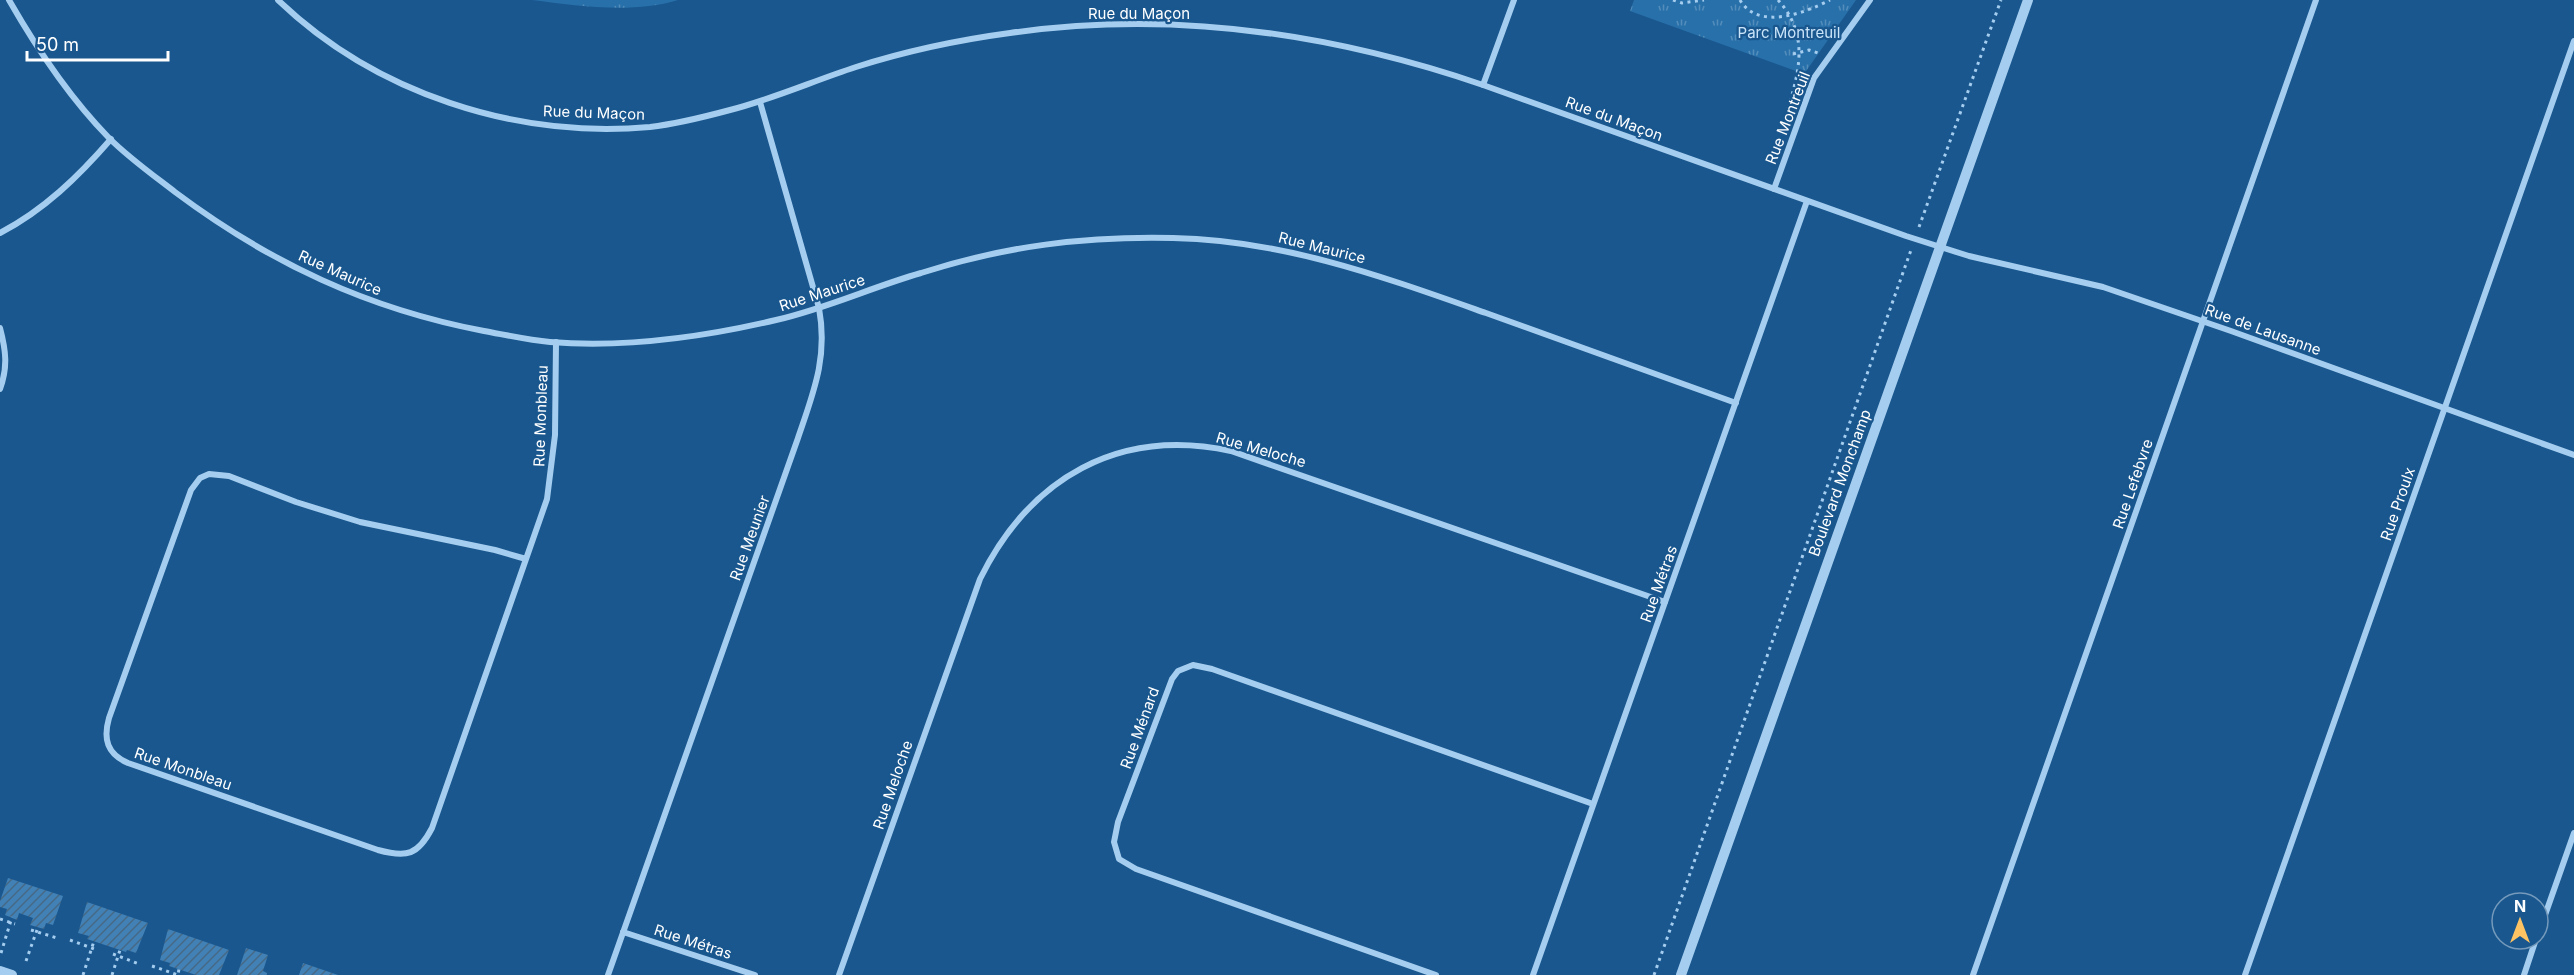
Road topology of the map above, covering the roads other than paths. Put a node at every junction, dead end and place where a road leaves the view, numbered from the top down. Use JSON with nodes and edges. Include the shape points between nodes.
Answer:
{"nodes":[{"id":1,"x":9,"y":0,"type":"edge"},
{"id":2,"x":278,"y":0,"type":"edge"},
{"id":3,"x":1514,"y":0,"type":"edge"},
{"id":4,"x":1870,"y":0,"type":"edge"},
{"id":5,"x":2028,"y":0,"type":"edge"},
{"id":6,"x":2316,"y":0,"type":"edge"},
{"id":7,"x":2574,"y":41,"type":"edge"},
{"id":8,"x":1483,"y":85,"type":"junction"},
{"id":9,"x":760,"y":102,"type":"junction"},
{"id":10,"x":111,"y":140,"type":"junction"},
{"id":11,"x":1774,"y":189,"type":"junction"},
{"id":12,"x":1807,"y":201,"type":"junction"},
{"id":13,"x":0,"y":233,"type":"edge"},
{"id":14,"x":1939,"y":247,"type":"junction"},
{"id":15,"x":819,"y":308,"type":"junction"},
{"id":16,"x":2204,"y":321,"type":"junction"},
{"id":17,"x":0,"y":328,"type":"edge"},
{"id":18,"x":556,"y":342,"type":"junction"},
{"id":19,"x":0,"y":389,"type":"edge"},
{"id":20,"x":1736,"y":403,"type":"junction"},
{"id":21,"x":2444,"y":408,"type":"junction"},
{"id":22,"x":2574,"y":455,"type":"edge"},
{"id":23,"x":526,"y":559,"type":"junction"},
{"id":24,"x":1665,"y":602,"type":"junction"},
{"id":25,"x":1593,"y":804,"type":"junction"},
{"id":26,"x":2574,"y":833,"type":"edge"},
{"id":27,"x":2550,"y":900,"type":"edge"},
{"id":28,"x":623,"y":932,"type":"junction"},
{"id":29,"x":2532,"y":951,"type":"edge"},
{"id":30,"x":0,"y":971,"type":"edge"},
{"id":31,"x":12,"y":975,"type":"edge"},
{"id":32,"x":608,"y":975,"type":"edge"},
{"id":33,"x":755,"y":975,"type":"edge"},
{"id":34,"x":839,"y":975,"type":"edge"},
{"id":35,"x":1436,"y":975,"type":"edge"},
{"id":36,"x":1533,"y":975,"type":"edge"},
{"id":37,"x":1681,"y":975,"type":"edge"},
{"id":38,"x":1973,"y":975,"type":"edge"},
{"id":39,"x":2245,"y":975,"type":"edge"},
{"id":40,"x":2524,"y":975,"type":"edge"}],
"edges":[{"from":1,"to":10,"type":"street","name":"Rue Maurice","via":[[45,58]]},
{"from":2,"to":9,"type":"street","name":"Rue du Maçon","via":[[334,47],[362,63],[422,93],[492,116],[553,125],[628,128],[676,122]]},
{"from":3,"to":8,"type":"street"},
{"from":4,"to":11,"type":"street","name":"Rue Montreuil","via":[[1814,78]]},
{"from":5,"to":14,"type":"street","name":"Boulevard Monchamp"},
{"from":6,"to":16,"type":"street","name":"Rue Lefebvre"},
{"from":7,"to":21,"type":"street","name":"Rue Proulx"},
{"from":8,"to":9,"type":"street","name":"Rue du Maçon","via":[[1411,61],[1327,41],[1223,28],[1144,24],[1041,29],[943,44],[856,67]]},
{"from":8,"to":11,"type":"street","name":"Rue du Maçon"},
{"from":9,"to":15,"type":"street","name":"Rue Meunier"},
{"from":10,"to":13,"type":"street","via":[[54,197]]},
{"from":10,"to":18,"type":"street","name":"Rue Maurice","via":[[162,183],[234,233],[349,293],[440,322]]},
{"from":11,"to":12,"type":"street","name":"Rue du Maçon"},
{"from":12,"to":14,"type":"street","name":"Rue du Maçon"},
{"from":12,"to":20,"type":"street","name":"Rue Métras"},
{"from":14,"to":16,"type":"street","name":"Rue de Lausanne","via":[[2073,278]]},
{"from":14,"to":37,"type":"street","name":"Boulevard Monchamp"},
{"from":15,"to":18,"type":"street","name":"Rue Maurice","via":[[779,320],[667,340]]},
{"from":15,"to":20,"type":"street","name":"Rue Maurice","via":[[945,265],[1020,248],[1098,239],[1210,239],[1280,249],[1370,272]]},
{"from":15,"to":28,"type":"street","name":"Rue Meunier","via":[[823,352],[816,385]]},
{"from":16,"to":21,"type":"street","name":"Rue de Lausanne"},
{"from":16,"to":38,"type":"street","name":"Rue Lefebvre"},
{"from":17,"to":19,"type":"street","via":[[7,359]]},
{"from":18,"to":23,"type":"street","name":"Rue Monbleau","via":[[551,478]]},
{"from":20,"to":24,"type":"street","name":"Rue Métras"},
{"from":21,"to":22,"type":"street","name":"Rue de Lausanne"},
{"from":21,"to":39,"type":"street","name":"Rue Proulx"},
{"from":23,"to":23,"type":"street","name":"Rue Monbleau","via":[[432,828],[414,852],[399,855],[378,850],[128,763],[107,746],[109,718],[190,490],[200,478],[209,474],[229,476],[360,522]]},
{"from":24,"to":25,"type":"street","name":"Rue Métras"},
{"from":24,"to":34,"type":"street","name":"Rue Meloche","via":[[1231,451],[1194,445],[1169,446],[1114,455],[1090,464],[1033,502],[1003,538],[985,570]]},
{"from":25,"to":35,"type":"street","name":"Rue Ménard","via":[[1212,669],[1193,665],[1178,671],[1164,697],[1118,822],[1114,842],[1119,859],[1136,869]]},
{"from":25,"to":36,"type":"street","name":"Rue Métras"},
{"from":26,"to":27,"type":"street"},
{"from":28,"to":32,"type":"street","name":"Rue Meunier"},
{"from":28,"to":33,"type":"street","name":"Rue Métras"},
{"from":29,"to":40,"type":"street"},
{"from":30,"to":31,"type":"street"}]}
